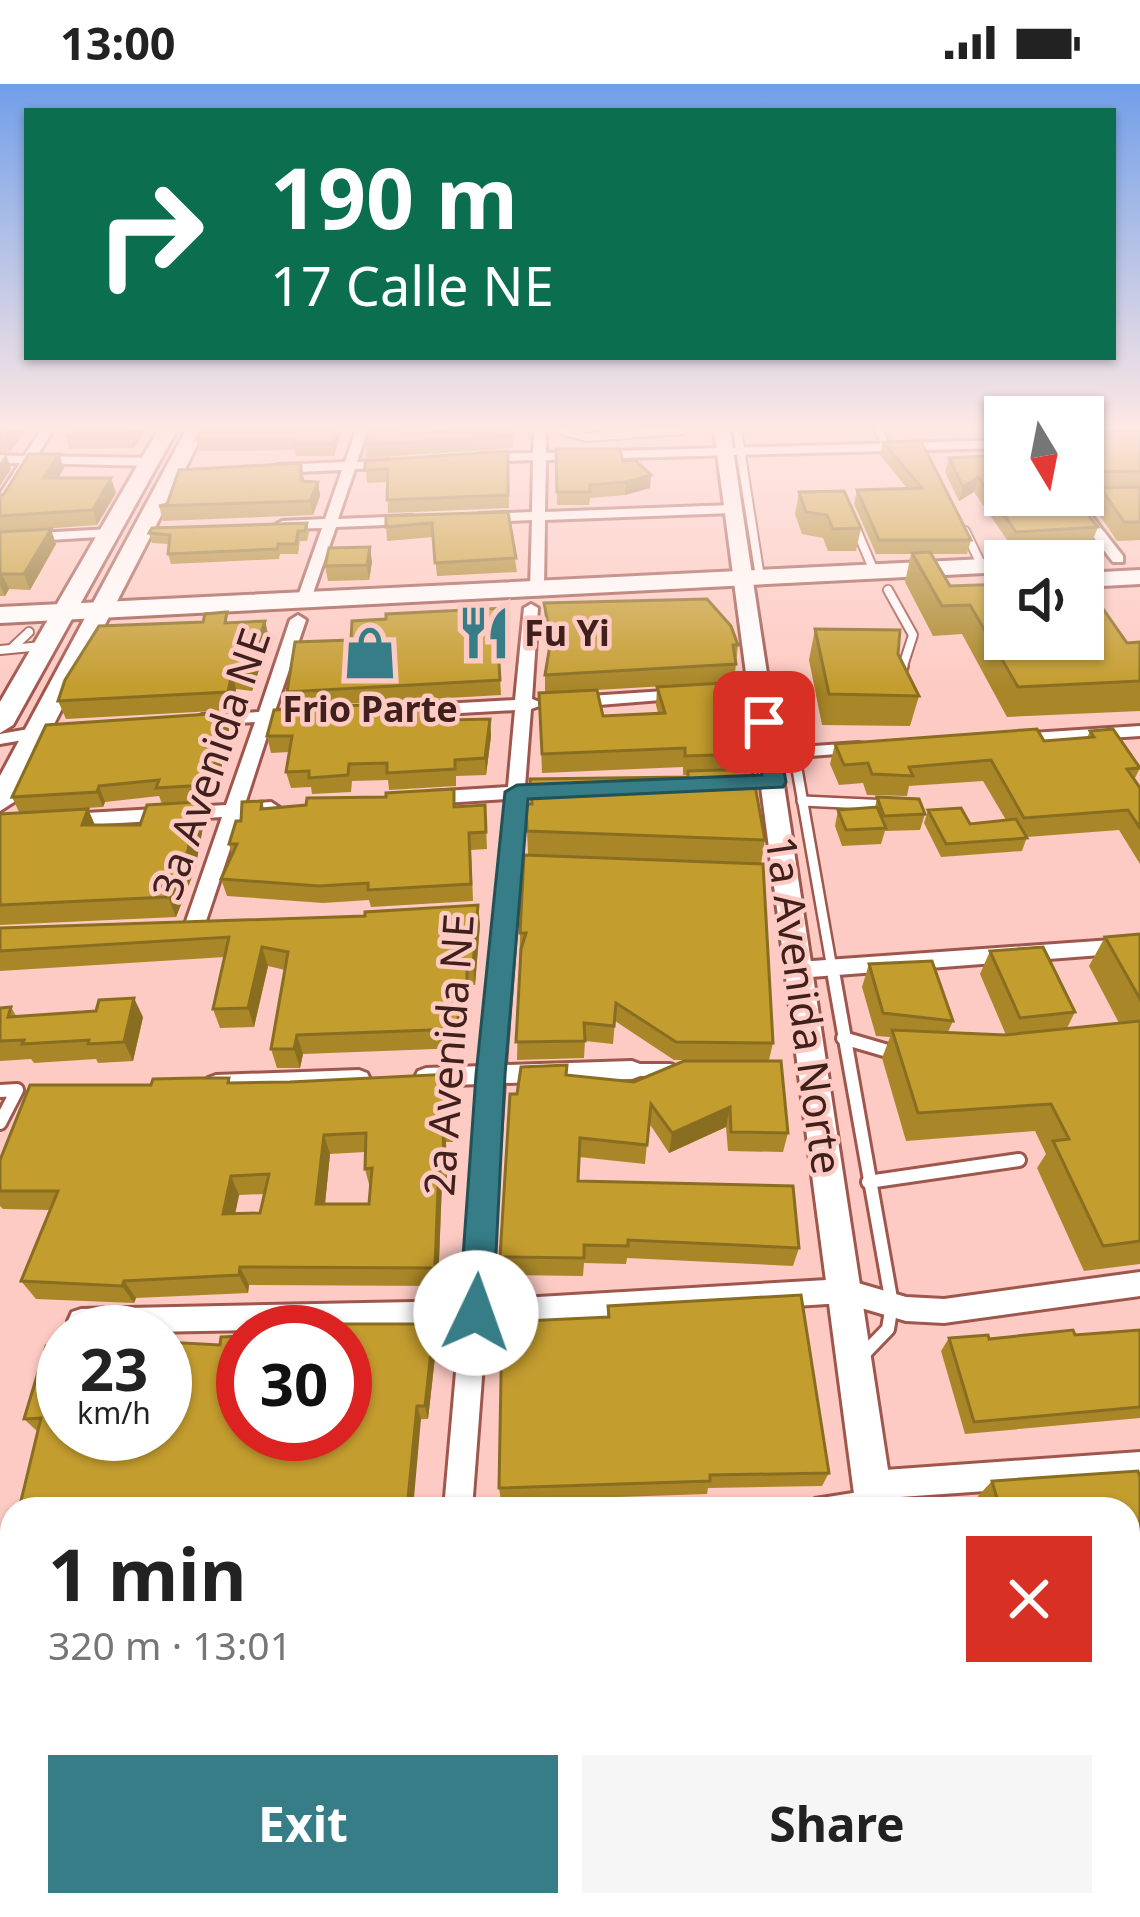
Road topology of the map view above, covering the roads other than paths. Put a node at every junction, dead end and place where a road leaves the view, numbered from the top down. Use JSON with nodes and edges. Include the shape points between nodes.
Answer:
{"nodes":[{"id":1,"x":539,"y":515,"type":"edge"},
{"id":2,"x":120,"y":516,"type":"edge"},
{"id":3,"x":162,"y":516,"type":"edge"},
{"id":4,"x":333,"y":516,"type":"edge"},
{"id":5,"x":526,"y":516,"type":"edge"},
{"id":6,"x":734,"y":516,"type":"edge"},
{"id":7,"x":740,"y":516,"type":"edge"},
{"id":8,"x":851,"y":516,"type":"edge"},
{"id":9,"x":1087,"y":516,"type":"edge"},
{"id":10,"x":469,"y":518,"type":"edge"},
{"id":11,"x":423,"y":520,"type":"edge"},
{"id":12,"x":330,"y":523,"type":"junction"},
{"id":13,"x":260,"y":526,"type":"edge"},
{"id":14,"x":962,"y":526,"type":"edge"},
{"id":15,"x":111,"y":532,"type":"junction"},
{"id":16,"x":0,"y":539,"type":"edge"},
{"id":17,"x":984,"y":554,"type":"edge"},
{"id":18,"x":1104,"y":565,"type":"edge"},
{"id":19,"x":984,"y":567,"type":"edge"},
{"id":20,"x":1135,"y":571,"type":"edge"},
{"id":21,"x":1104,"y":576,"type":"edge"},
{"id":22,"x":881,"y":580,"type":"junction"},
{"id":23,"x":984,"y":583,"type":"edge"},
{"id":24,"x":750,"y":584,"type":"junction"},
{"id":25,"x":534,"y":598,"type":"junction"},
{"id":26,"x":301,"y":609,"type":"junction"},
{"id":27,"x":0,"y":615,"type":"edge"},
{"id":28,"x":98,"y":620,"type":"junction"},
{"id":29,"x":29,"y":636,"type":"edge"},
{"id":30,"x":899,"y":680,"type":"edge"},
{"id":31,"x":688,"y":694,"type":"edge"},
{"id":32,"x":523,"y":705,"type":"junction"},
{"id":33,"x":4,"y":708,"type":"edge"},
{"id":34,"x":406,"y":710,"type":"edge"},
{"id":35,"x":312,"y":715,"type":"edge"},
{"id":36,"x":265,"y":717,"type":"junction"},
{"id":37,"x":175,"y":722,"type":"edge"},
{"id":38,"x":50,"y":730,"type":"junction"},
{"id":39,"x":1140,"y":731,"type":"edge"},
{"id":40,"x":0,"y":739,"type":"edge"},
{"id":41,"x":1001,"y":740,"type":"edge"},
{"id":42,"x":886,"y":747,"type":"edge"},
{"id":43,"x":772,"y":768,"type":"junction"},
{"id":44,"x":529,"y":792,"type":"junction"},
{"id":45,"x":399,"y":800,"type":"edge"},
{"id":46,"x":802,"y":801,"type":"junction"},
{"id":47,"x":0,"y":802,"type":"edge"},
{"id":48,"x":906,"y":806,"type":"edge"},
{"id":49,"x":280,"y":808,"type":"edge"},
{"id":50,"x":233,"y":811,"type":"junction"},
{"id":51,"x":47,"y":821,"type":"edge"},
{"id":52,"x":779,"y":880,"type":"junction"},
{"id":53,"x":818,"y":893,"type":"junction"},
{"id":54,"x":193,"y":930,"type":"edge"},
{"id":55,"x":1140,"y":945,"type":"edge"},
{"id":56,"x":831,"y":968,"type":"junction"},
{"id":57,"x":798,"y":970,"type":"junction"},
{"id":58,"x":843,"y":1038,"type":"junction"},
{"id":59,"x":914,"y":1054,"type":"edge"},
{"id":60,"x":632,"y":1070,"type":"joint"},
{"id":61,"x":675,"y":1070,"type":"edge"},
{"id":62,"x":490,"y":1075,"type":"junction"},
{"id":63,"x":809,"y":1079,"type":"junction"},
{"id":64,"x":203,"y":1084,"type":"edge"},
{"id":65,"x":0,"y":1091,"type":"edge"},
{"id":66,"x":853,"y":1096,"type":"junction"},
{"id":67,"x":0,"y":1123,"type":"edge"},
{"id":68,"x":825,"y":1157,"type":"junction"},
{"id":69,"x":863,"y":1158,"type":"junction"},
{"id":70,"x":1019,"y":1160,"type":"dead end"},
{"id":71,"x":868,"y":1182,"type":"junction"},
{"id":72,"x":1140,"y":1284,"type":"edge"},
{"id":73,"x":844,"y":1291,"type":"junction"},
{"id":74,"x":892,"y":1304,"type":"junction"},
{"id":75,"x":476,"y":1313,"type":"junction"},
{"id":76,"x":192,"y":1319,"type":"edge"},
{"id":77,"x":854,"y":1362,"type":"junction"},
{"id":78,"x":1140,"y":1466,"type":"edge"},
{"id":79,"x":459,"y":1497,"type":"edge"},
{"id":80,"x":874,"y":1497,"type":"edge"},
{"id":81,"x":897,"y":1497,"type":"edge"}],
"edges":[{"from":1,"to":25,"type":"street","name":"2a Avenida NE"},
{"from":2,"to":15,"type":"main road"},
{"from":3,"to":28,"type":"main road"},
{"from":4,"to":12,"type":"street","name":"3a Avenida NE"},
{"from":5,"to":10,"type":"street"},
{"from":6,"to":24,"type":"street","name":"1a Avenida Norte"},
{"from":7,"to":24,"type":"lane"},
{"from":8,"to":22,"type":"lane"},
{"from":9,"to":20,"type":"street"},
{"from":11,"to":12,"type":"street"},
{"from":12,"to":13,"type":"street"},
{"from":12,"to":26,"type":"street","name":"3a Avenida NE"},
{"from":14,"to":17,"type":"lane"},
{"from":15,"to":16,"type":"street"},
{"from":15,"to":29,"type":"main road"},
{"from":18,"to":20,"type":"highway"},
{"from":19,"to":22,"type":"highway"},
{"from":20,"to":21,"type":"highway"},
{"from":22,"to":23,"type":"highway"},
{"from":22,"to":24,"type":"highway"},
{"from":22,"to":30,"type":"lane","via":[[913,635]]},
{"from":24,"to":25,"type":"highway"},
{"from":24,"to":43,"type":"street","name":"1a Avenida Norte","via":[[747,691]]},
{"from":25,"to":26,"type":"highway"},
{"from":25,"to":32,"type":"street","name":"2a Avenida NE"},
{"from":26,"to":28,"type":"highway"},
{"from":26,"to":36,"type":"street","name":"3a Avenida NE"},
{"from":27,"to":29,"type":"highway"},
{"from":28,"to":29,"type":"highway"},
{"from":28,"to":38,"type":"main road"},
{"from":29,"to":33,"type":"main road"},
{"from":31,"to":32,"type":"street"},
{"from":32,"to":34,"type":"street"},
{"from":32,"to":44,"type":"street","name":"2a Avenida NE"},
{"from":35,"to":36,"type":"street"},
{"from":36,"to":37,"type":"street"},
{"from":36,"to":50,"type":"street","name":"3a Avenida NE"},
{"from":38,"to":40,"type":"street"},
{"from":38,"to":47,"type":"main road"},
{"from":39,"to":41,"type":"street"},
{"from":42,"to":43,"type":"street"},
{"from":43,"to":46,"type":"lane"},
{"from":43,"to":52,"type":"street","name":"1a Avenida Norte"},
{"from":44,"to":45,"type":"street"},
{"from":44,"to":62,"type":"street","name":"2a Avenida NE","via":[[520,864],[493,911]]},
{"from":46,"to":48,"type":"lane"},
{"from":46,"to":53,"type":"lane"},
{"from":49,"to":50,"type":"street"},
{"from":50,"to":51,"type":"street"},
{"from":50,"to":54,"type":"street","name":"3a Avenida NE"},
{"from":52,"to":53,"type":"lane"},
{"from":52,"to":57,"type":"street","name":"1a Avenida Norte"},
{"from":53,"to":56,"type":"lane"},
{"from":55,"to":56,"type":"street"},
{"from":56,"to":57,"type":"street"},
{"from":56,"to":58,"type":"lane"},
{"from":57,"to":63,"type":"street","name":"1a Avenida Norte"},
{"from":58,"to":59,"type":"lane"},
{"from":58,"to":66,"type":"lane"},
{"from":60,"to":61,"type":"lane"},
{"from":60,"to":62,"type":"street"},
{"from":62,"to":64,"type":"street"},
{"from":62,"to":75,"type":"street","name":"2a Avenida NE"},
{"from":63,"to":66,"type":"lane"},
{"from":63,"to":68,"type":"street","name":"1a Avenida Norte"},
{"from":65,"to":67,"type":"lane","via":[[16,1090]]},
{"from":66,"to":69,"type":"lane"},
{"from":68,"to":69,"type":"lane"},
{"from":68,"to":73,"type":"street","name":"1a Avenida Norte"},
{"from":69,"to":71,"type":"lane"},
{"from":70,"to":71,"type":"lane"},
{"from":71,"to":74,"type":"lane"},
{"from":72,"to":74,"type":"street","via":[[944,1311]]},
{"from":73,"to":74,"type":"street"},
{"from":73,"to":75,"type":"street"},
{"from":73,"to":77,"type":"street","name":"1a Avenida Norte"},
{"from":74,"to":77,"type":"lane","via":[[888,1329]]},
{"from":75,"to":76,"type":"street"},
{"from":75,"to":79,"type":"street","name":"2a Avenida NE"},
{"from":77,"to":80,"type":"street","name":"1a Avenida Norte"},
{"from":78,"to":81,"type":"street"}]}
